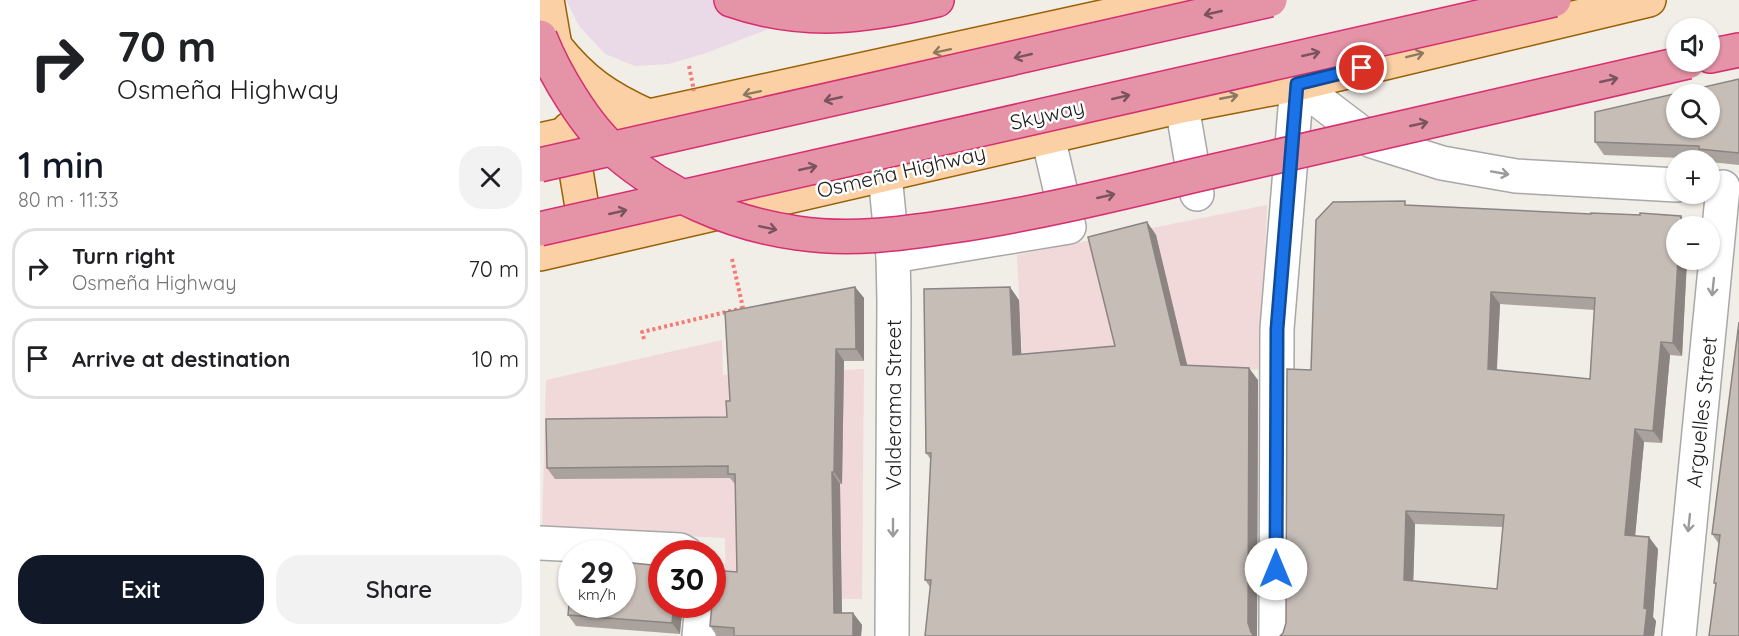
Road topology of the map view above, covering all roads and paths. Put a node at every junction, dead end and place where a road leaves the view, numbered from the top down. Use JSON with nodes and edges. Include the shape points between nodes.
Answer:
{"nodes":[{"id":1,"x":547,"y":0,"type":"edge"},
{"id":2,"x":731,"y":0,"type":"edge"},
{"id":3,"x":937,"y":0,"type":"edge"},
{"id":4,"x":1180,"y":0,"type":"edge"},
{"id":5,"x":1270,"y":0,"type":"edge"},
{"id":6,"x":1554,"y":0,"type":"edge"},
{"id":7,"x":1649,"y":0,"type":"edge"},
{"id":8,"x":547,"y":42,"type":"edge"},
{"id":9,"x":1739,"y":50,"type":"edge"},
{"id":10,"x":1720,"y":54,"type":"edge"},
{"id":11,"x":1666,"y":67,"type":"edge"},
{"id":12,"x":1297,"y":84,"type":"junction"},
{"id":13,"x":1182,"y":106,"type":"junction"},
{"id":14,"x":648,"y":116,"type":"junction"},
{"id":15,"x":555,"y":137,"type":"edge"},
{"id":16,"x":1048,"y":137,"type":"junction"},
{"id":17,"x":540,"y":165,"type":"edge"},
{"id":18,"x":885,"y":175,"type":"junction"},
{"id":19,"x":1666,"y":184,"type":"edge"},
{"id":20,"x":1724,"y":187,"type":"edge"},
{"id":21,"x":1197,"y":194,"type":"dead end"},
{"id":22,"x":540,"y":229,"type":"edge"},
{"id":23,"x":588,"y":243,"type":"junction"},
{"id":24,"x":540,"y":254,"type":"edge"},
{"id":25,"x":893,"y":256,"type":"junction"},
{"id":26,"x":743,"y":308,"type":"edge"},
{"id":27,"x":644,"y":339,"type":"dead end"},
{"id":28,"x":540,"y":543,"type":"edge"},
{"id":29,"x":648,"y":548,"type":"edge"},
{"id":30,"x":701,"y":618,"type":"edge"},
{"id":31,"x":699,"y":636,"type":"edge"},
{"id":32,"x":892,"y":636,"type":"edge"},
{"id":33,"x":1276,"y":636,"type":"edge"},
{"id":34,"x":1679,"y":636,"type":"edge"}],
"edges":[{"from":1,"to":8,"type":"main road"},
{"from":2,"to":3,"type":"highway","via":[[785,14],[827,17],[869,14]]},
{"from":4,"to":14,"type":"main road","one_way":true},
{"from":5,"to":17,"type":"highway","one_way":true,"bridge":true},
{"from":22,"to":6,"type":"highway","name":"Skyway","one_way":true,"bridge":true},
{"from":12,"to":7,"type":"main road","name":"Osmeña Highway","one_way":true},
{"from":8,"to":11,"type":"highway","one_way":true,"bridge":true,"via":[[563,84],[587,118],[613,150],[645,175],[716,212],[754,225],[831,237],[909,233],[1046,210]]},
{"from":8,"to":14,"type":"main road","via":[[594,87]]},
{"from":8,"to":15,"type":"main road"},
{"from":9,"to":10,"type":"highway"},
{"from":13,"to":12,"type":"main road","name":"Osmeña Highway","one_way":true},
{"from":12,"to":19,"type":"street","one_way":true,"via":[[1372,141],[1442,163],[1516,176]]},
{"from":12,"to":33,"type":"street","via":[[1277,329]]},
{"from":13,"to":16,"type":"main road","name":"Osmeña Highway"},
{"from":13,"to":21,"type":"street"},
{"from":14,"to":15,"type":"main road"},
{"from":15,"to":23,"type":"main road"},
{"from":16,"to":18,"type":"main road","name":"Osmeña Highway"},
{"from":16,"to":25,"type":"street","via":[[1070,227]]},
{"from":18,"to":23,"type":"main road","name":"Osmeña Highway"},
{"from":18,"to":25,"type":"street","name":"Valderama Street"},
{"from":20,"to":34,"type":"street","name":"Arguelles Street","one_way":true},
{"from":23,"to":24,"type":"main road","name":"Osmeña Highway"},
{"from":25,"to":32,"type":"street","name":"Valderama Street","one_way":true},
{"from":26,"to":27,"type":"path","via":[[642,332]]},
{"from":28,"to":29,"type":"street"},
{"from":30,"to":31,"type":"street"}]}
